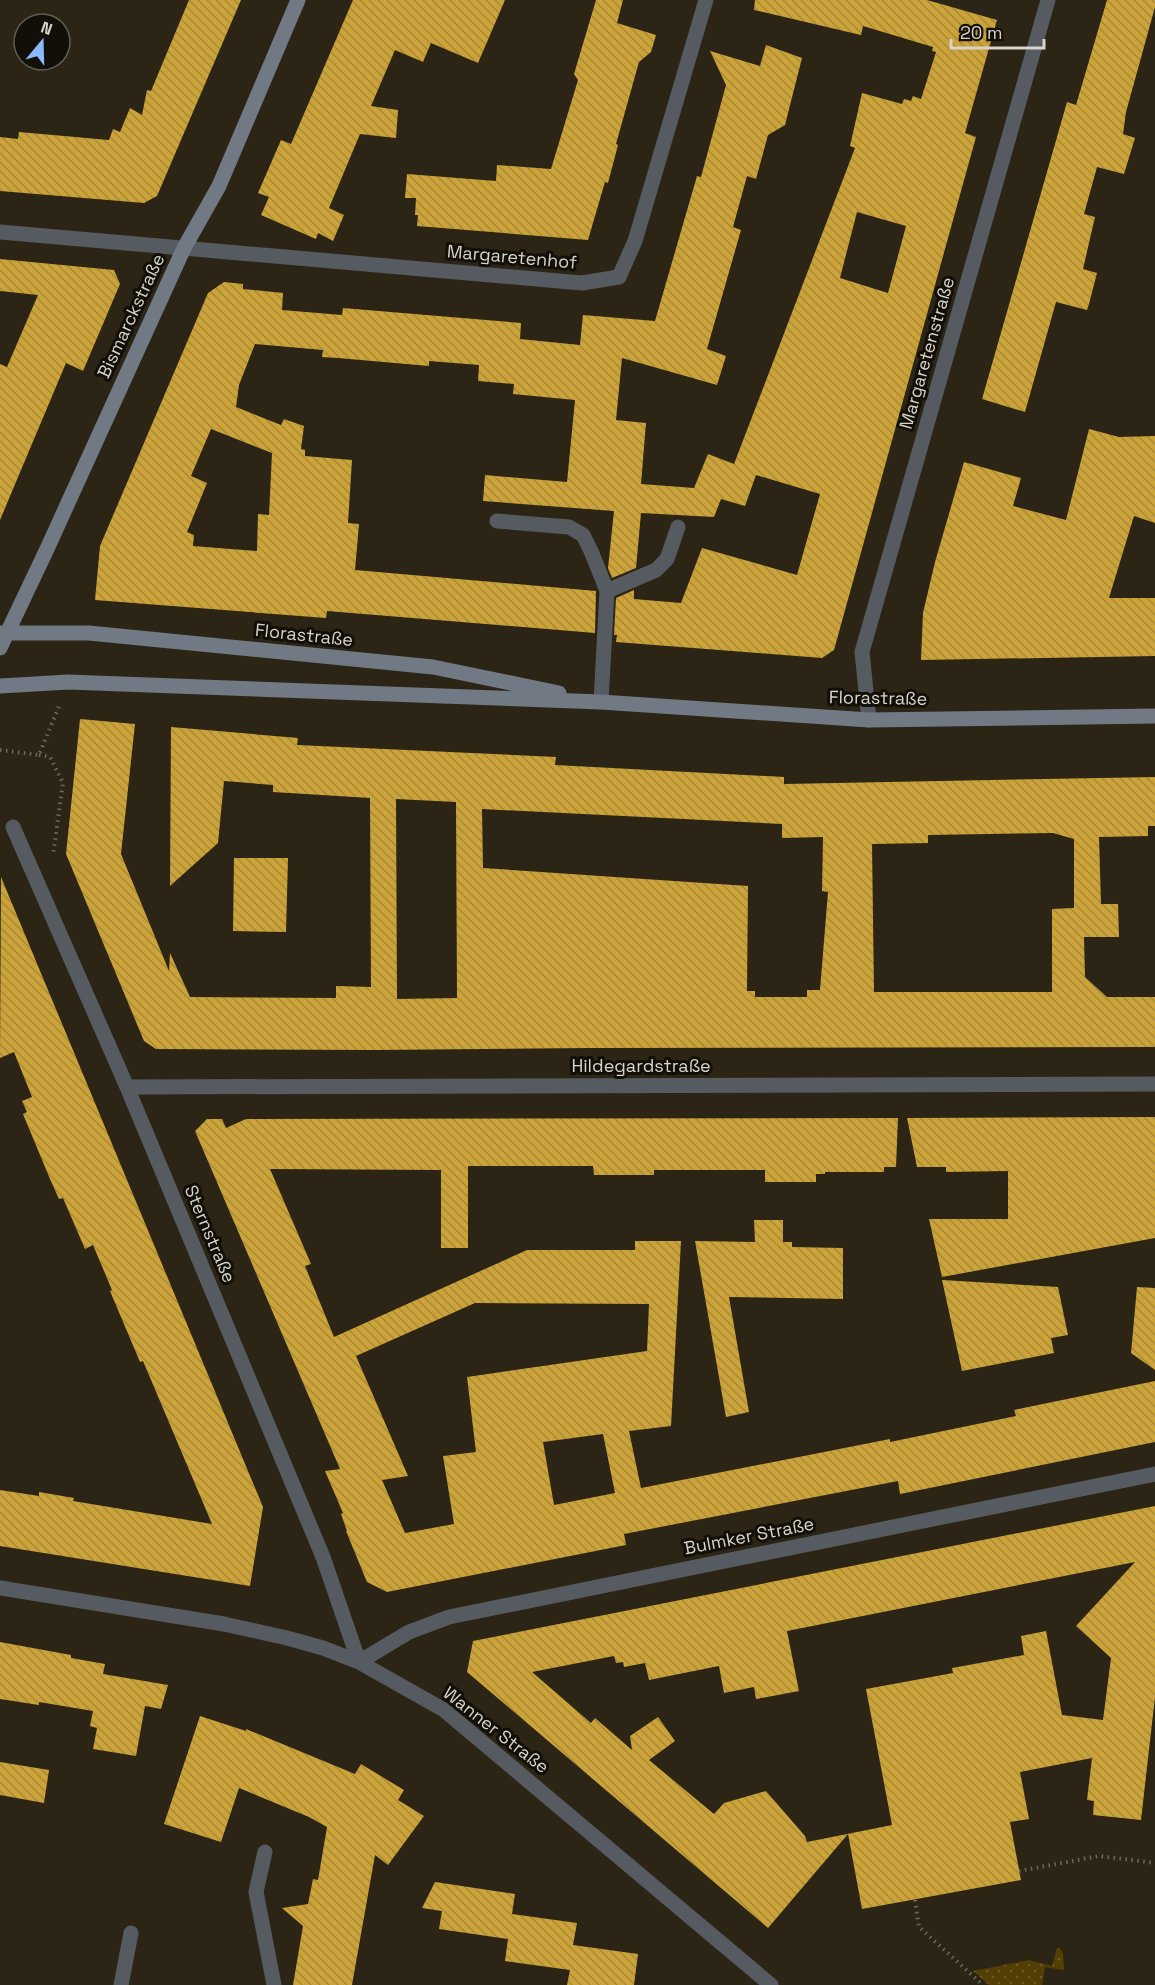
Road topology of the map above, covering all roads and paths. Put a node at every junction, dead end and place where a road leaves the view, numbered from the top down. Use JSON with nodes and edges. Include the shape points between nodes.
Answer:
{"nodes":[{"id":1,"x":297,"y":0,"type":"edge"},
{"id":2,"x":706,"y":0,"type":"edge"},
{"id":3,"x":1043,"y":1,"type":"edge"},
{"id":4,"x":0,"y":232,"type":"edge"},
{"id":5,"x":184,"y":248,"type":"junction"},
{"id":6,"x":497,"y":520,"type":"dead end"},
{"id":7,"x":678,"y":527,"type":"dead end"},
{"id":8,"x":607,"y":591,"type":"junction"},
{"id":9,"x":4,"y":633,"type":"edge"},
{"id":10,"x":0,"y":648,"type":"edge"},
{"id":11,"x":0,"y":686,"type":"edge"},
{"id":12,"x":601,"y":702,"type":"junction"},
{"id":13,"x":1155,"y":716,"type":"edge"},
{"id":14,"x":869,"y":720,"type":"junction"},
{"id":15,"x":0,"y":750,"type":"edge"},
{"id":16,"x":22,"y":753,"type":"dead end"},
{"id":17,"x":39,"y":755,"type":"dead end"},
{"id":18,"x":13,"y":827,"type":"dead end"},
{"id":19,"x":52,"y":858,"type":"dead end"},
{"id":20,"x":1155,"y":1083,"type":"edge"},
{"id":21,"x":127,"y":1087,"type":"junction"},
{"id":22,"x":1155,"y":1474,"type":"edge"},
{"id":23,"x":0,"y":1588,"type":"edge"},
{"id":24,"x":359,"y":1662,"type":"junction"},
{"id":25,"x":265,"y":1852,"type":"dead end"},
{"id":26,"x":1155,"y":1863,"type":"edge"},
{"id":27,"x":1019,"y":1871,"type":"dead end"},
{"id":28,"x":915,"y":1900,"type":"dead end"},
{"id":29,"x":131,"y":1933,"type":"dead end"},
{"id":30,"x":121,"y":1985,"type":"edge"},
{"id":31,"x":274,"y":1985,"type":"edge"},
{"id":32,"x":771,"y":1985,"type":"edge"},
{"id":33,"x":983,"y":1985,"type":"edge"}],
"edges":[{"from":1,"to":5,"type":"main road","name":"Bismarckstraße","via":[[219,186]]},
{"from":2,"to":5,"type":"street","name":"Margaretenhof","via":[[635,242],[618,277],[582,283]]},
{"from":3,"to":14,"type":"street","name":"Margaretenstraße","via":[[862,652]]},
{"from":4,"to":5,"type":"street"},
{"from":5,"to":9,"type":"main road","name":"Bismarckstraße"},
{"from":6,"to":8,"type":"street","via":[[569,527],[583,535]]},
{"from":7,"to":8,"type":"street","via":[[667,559],[656,570]]},
{"from":8,"to":12,"type":"street"},
{"from":9,"to":10,"type":"main road","name":"Bismarckstraße"},
{"from":9,"to":12,"type":"main road","name":"Florastraße","via":[[89,633],[433,667]]},
{"from":11,"to":12,"type":"main road","name":"Florastraße","via":[[68,682]]},
{"from":12,"to":14,"type":"main road","name":"Florastraße"},
{"from":13,"to":14,"type":"main road","name":"Florastraße"},
{"from":15,"to":16,"type":"path"},
{"from":17,"to":19,"type":"path","via":[[50,757],[63,783]]},
{"from":18,"to":21,"type":"street","name":"Sternstraße"},
{"from":20,"to":21,"type":"street","name":"Hildegardstraße"},
{"from":21,"to":24,"type":"street","name":"Sternstraße","via":[[323,1557]]},
{"from":22,"to":24,"type":"street","name":"Bulmker Straße","via":[[449,1617],[409,1632]]},
{"from":23,"to":24,"type":"street","name":"Wanner Straße","via":[[224,1624],[296,1641]]},
{"from":24,"to":32,"type":"street","name":"Wanner Straße","via":[[444,1710]]},
{"from":25,"to":31,"type":"street","via":[[256,1892]]},
{"from":26,"to":27,"type":"path","via":[[1099,1856]]},
{"from":28,"to":33,"type":"path","via":[[919,1927]]},
{"from":29,"to":30,"type":"street"}]}
